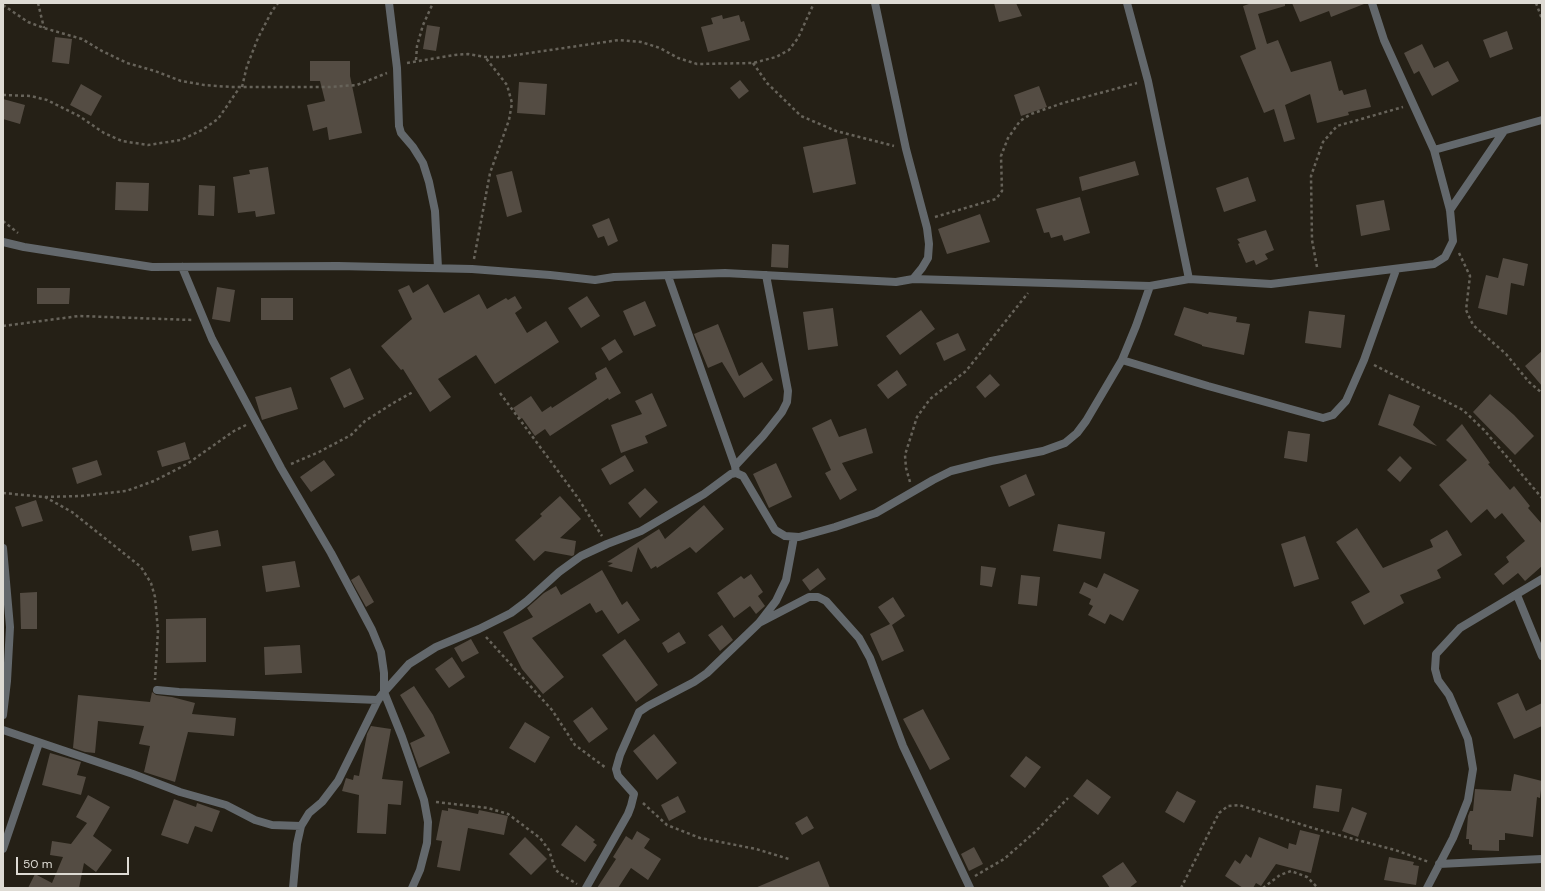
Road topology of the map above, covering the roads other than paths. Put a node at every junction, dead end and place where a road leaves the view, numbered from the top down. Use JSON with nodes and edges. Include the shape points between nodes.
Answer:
{"nodes":[{"id":1,"x":389,"y":3,"type":"edge"},
{"id":2,"x":876,"y":3,"type":"edge"},
{"id":3,"x":1127,"y":3,"type":"edge"},
{"id":4,"x":1372,"y":3,"type":"edge"},
{"id":5,"x":1542,"y":120,"type":"edge"},
{"id":6,"x":1504,"y":131,"type":"junction"},
{"id":7,"x":1434,"y":150,"type":"junction"},
{"id":8,"x":1450,"y":210,"type":"junction"},
{"id":9,"x":3,"y":242,"type":"edge"},
{"id":10,"x":182,"y":267,"type":"junction"},
{"id":11,"x":438,"y":268,"type":"junction"},
{"id":12,"x":1396,"y":270,"type":"junction"},
{"id":13,"x":766,"y":275,"type":"junction"},
{"id":14,"x":668,"y":276,"type":"junction"},
{"id":15,"x":913,"y":279,"type":"junction"},
{"id":16,"x":1189,"y":279,"type":"junction"},
{"id":17,"x":1150,"y":286,"type":"junction"},
{"id":18,"x":1122,"y":360,"type":"junction"},
{"id":19,"x":736,"y":469,"type":"junction"},
{"id":20,"x":794,"y":537,"type":"junction"},
{"id":21,"x":3,"y":548,"type":"edge"},
{"id":22,"x":1542,"y":579,"type":"edge"},
{"id":23,"x":1516,"y":594,"type":"junction"},
{"id":24,"x":759,"y":623,"type":"junction"},
{"id":25,"x":1542,"y":656,"type":"edge"},
{"id":26,"x":157,"y":690,"type":"road end"},
{"id":27,"x":384,"y":692,"type":"junction"},
{"id":28,"x":378,"y":700,"type":"junction"},
{"id":29,"x":3,"y":715,"type":"edge"},
{"id":30,"x":3,"y":730,"type":"edge"},
{"id":31,"x":39,"y":743,"type":"junction"},
{"id":32,"x":301,"y":826,"type":"junction"},
{"id":33,"x":3,"y":849,"type":"edge"},
{"id":34,"x":1542,"y":859,"type":"edge"},
{"id":35,"x":1439,"y":865,"type":"junction"},
{"id":36,"x":968,"y":884,"type":"edge"},
{"id":37,"x":293,"y":888,"type":"edge"},
{"id":38,"x":412,"y":888,"type":"edge"},
{"id":39,"x":586,"y":888,"type":"edge"},
{"id":40,"x":1427,"y":888,"type":"edge"}],
"edges":[{"from":1,"to":11,"type":"street","via":[[397,68],[399,126],[401,133],[423,163],[430,182],[435,211]]},
{"from":2,"to":15,"type":"street","via":[[906,149],[929,244],[928,258]]},
{"from":3,"to":16,"type":"street","via":[[1148,81]]},
{"from":4,"to":7,"type":"street","via":[[1384,40]]},
{"from":5,"to":6,"type":"street"},
{"from":6,"to":7,"type":"street"},
{"from":6,"to":8,"type":"street"},
{"from":7,"to":8,"type":"street"},
{"from":8,"to":12,"type":"street","via":[[1453,241],[1445,257],[1434,264]]},
{"from":9,"to":10,"type":"street","via":[[152,267]]},
{"from":10,"to":11,"type":"street"},
{"from":10,"to":27,"type":"street","via":[[212,339],[372,630],[381,652]]},
{"from":11,"to":14,"type":"street","via":[[595,280]]},
{"from":12,"to":16,"type":"street","via":[[1271,284]]},
{"from":12,"to":18,"type":"street","via":[[1364,360],[1346,401],[1333,415],[1323,418]]},
{"from":13,"to":14,"type":"street","via":[[725,273]]},
{"from":13,"to":15,"type":"street","via":[[896,282]]},
{"from":13,"to":19,"type":"street","via":[[788,391],[787,402],[782,412]]},
{"from":14,"to":19,"type":"street"},
{"from":15,"to":17,"type":"street"},
{"from":16,"to":17,"type":"street"},
{"from":17,"to":18,"type":"street"},
{"from":18,"to":20,"type":"street","via":[[1086,421],[1065,443],[1043,451],[951,471],[876,513]]},
{"from":19,"to":20,"type":"street","via":[[743,476],[775,530],[785,536]]},
{"from":19,"to":27,"type":"street","via":[[704,494],[641,530],[581,556],[522,605],[498,620],[436,647],[409,664]]},
{"from":20,"to":24,"type":"street","via":[[786,580],[776,601]]},
{"from":21,"to":29,"type":"street","via":[[10,627]]},
{"from":22,"to":23,"type":"street"},
{"from":23,"to":25,"type":"street"},
{"from":23,"to":35,"type":"street","via":[[1460,628],[1436,654],[1435,668],[1438,680],[1449,695],[1468,739],[1473,770],[1468,800]]},
{"from":24,"to":36,"type":"street","via":[[809,597],[818,597],[826,601],[859,638],[870,658],[903,746]]},
{"from":24,"to":39,"type":"street","via":[[707,673],[639,712],[616,769],[618,776],[634,794],[628,814]]},
{"from":26,"to":28,"type":"street"},
{"from":27,"to":28,"type":"street"},
{"from":27,"to":38,"type":"street","via":[[424,800],[428,822],[420,870]]},
{"from":28,"to":32,"type":"street","via":[[338,781]]},
{"from":30,"to":31,"type":"street"},
{"from":31,"to":32,"type":"street","via":[[180,792],[226,805],[255,820],[272,825]]},
{"from":31,"to":33,"type":"street"},
{"from":32,"to":37,"type":"street"},
{"from":34,"to":35,"type":"street"},
{"from":35,"to":40,"type":"street"}]}
